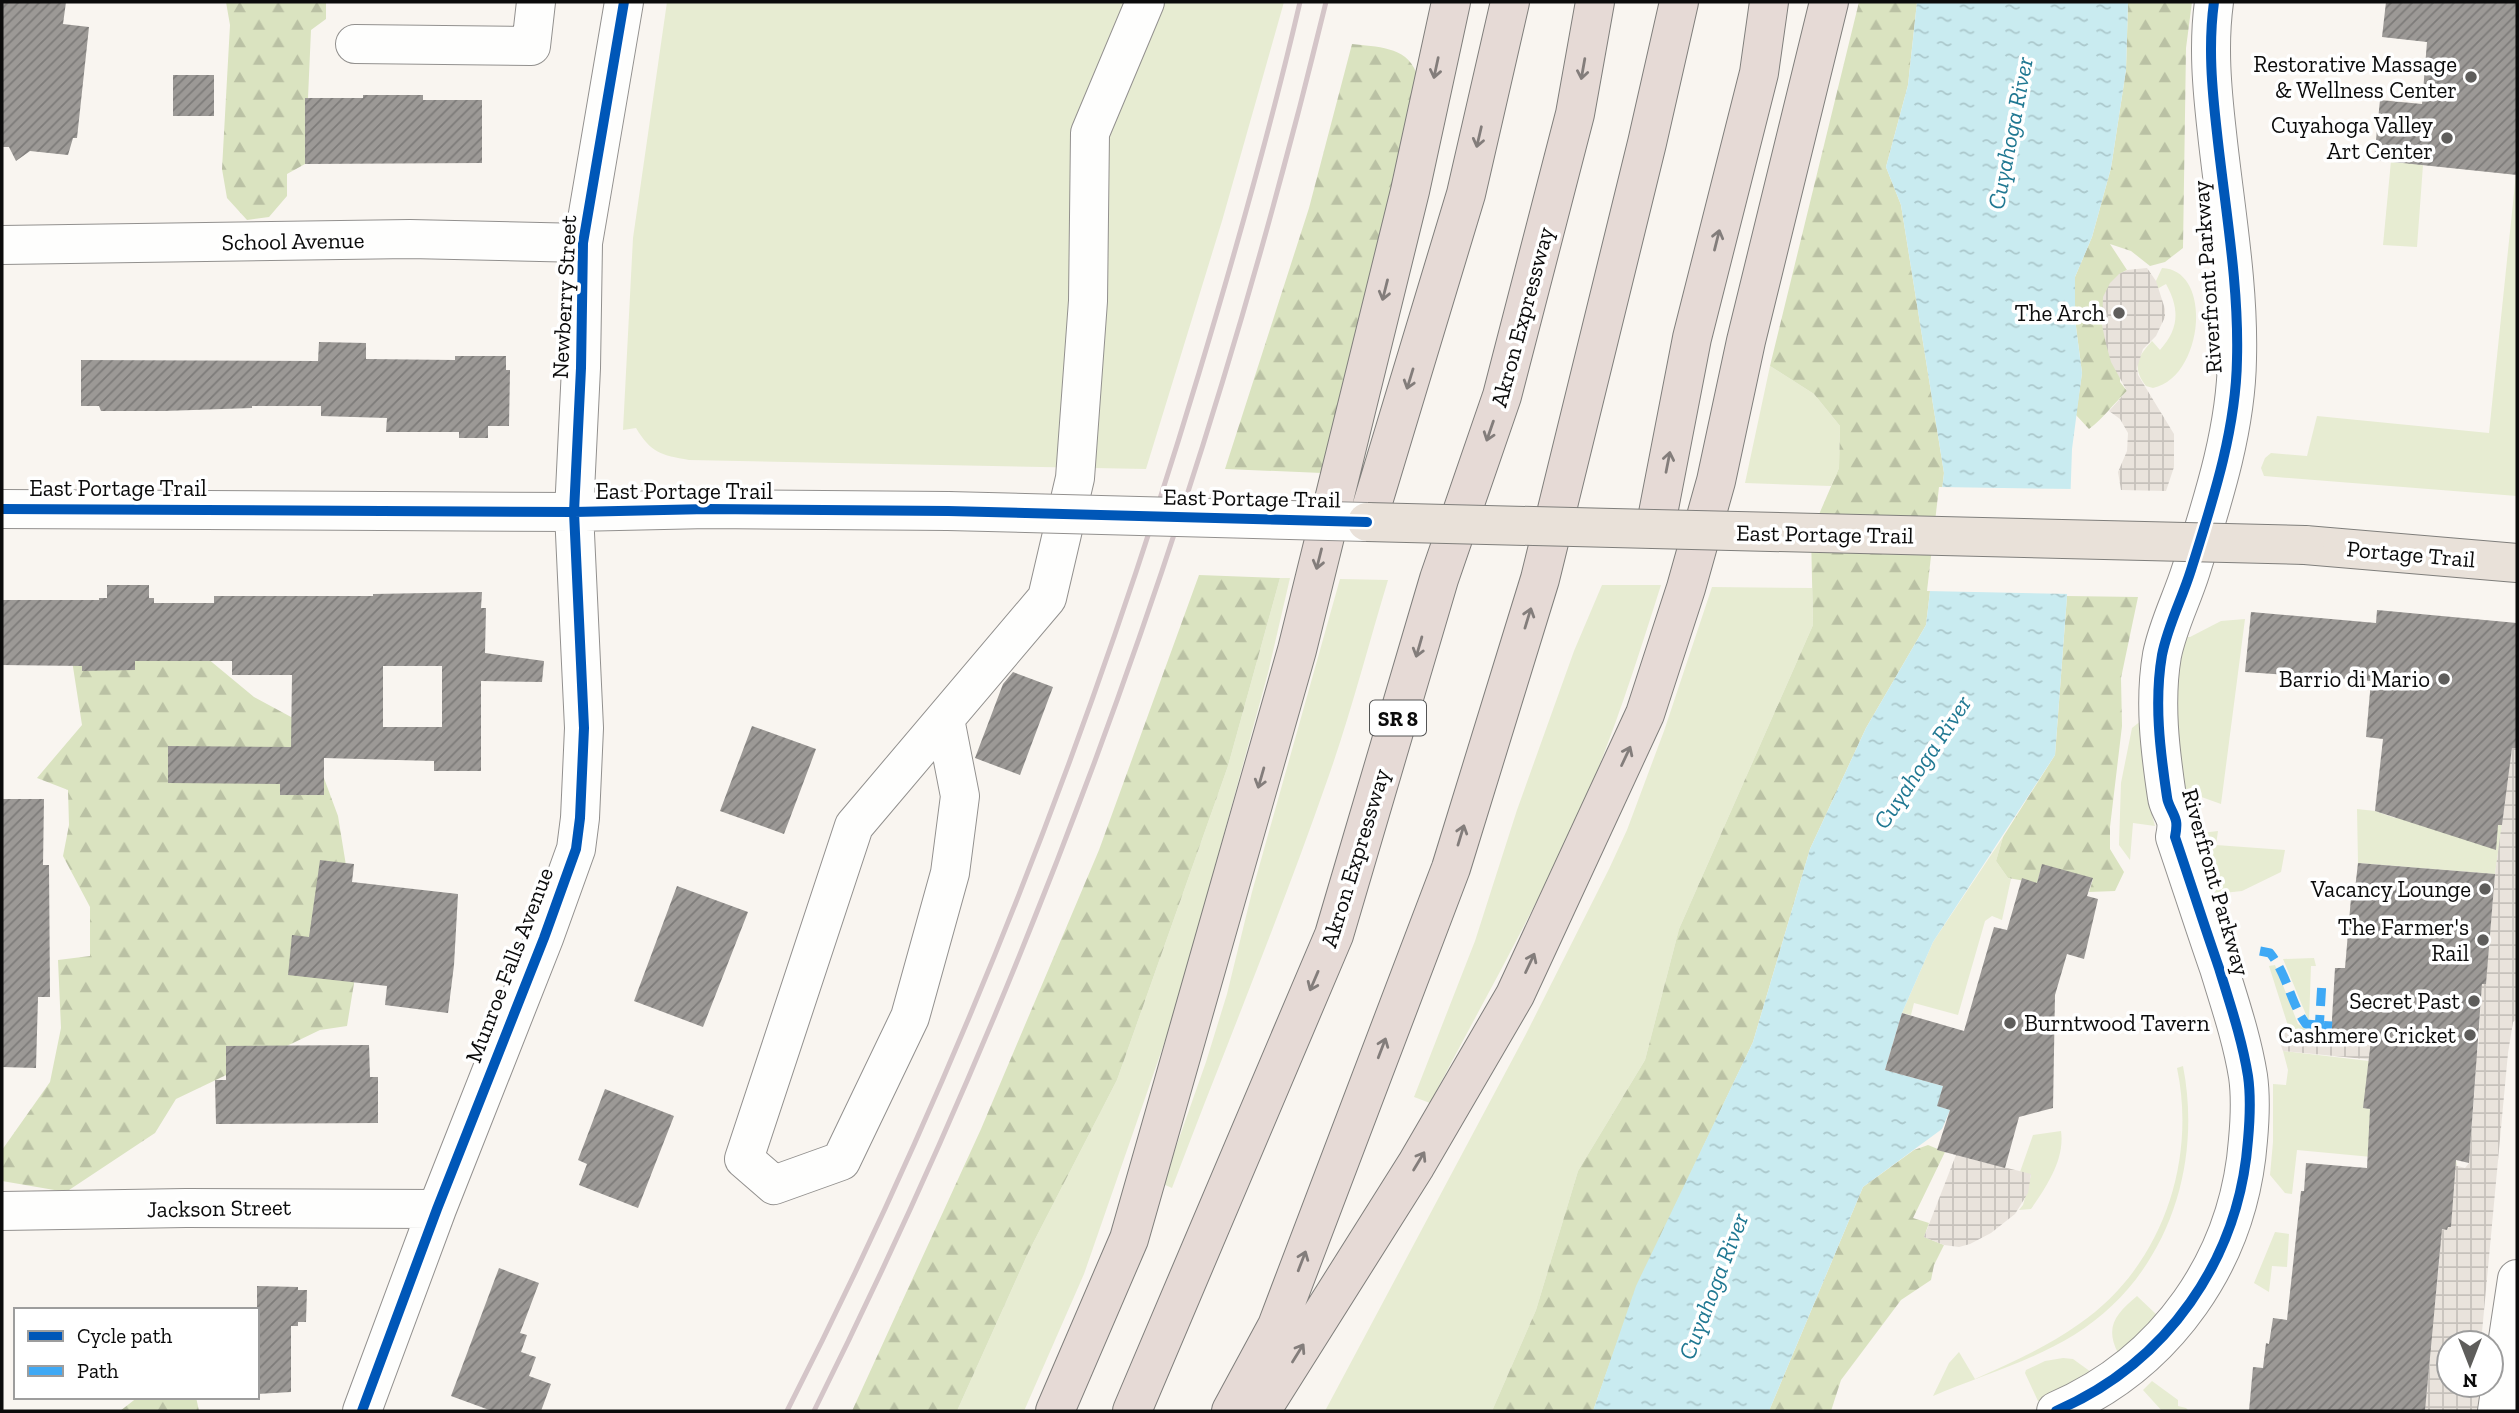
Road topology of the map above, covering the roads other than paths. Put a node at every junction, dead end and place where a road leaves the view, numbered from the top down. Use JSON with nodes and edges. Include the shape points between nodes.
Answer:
{"nodes":[{"id":1,"x":536,"y":2,"type":"edge"},
{"id":2,"x":624,"y":2,"type":"edge"},
{"id":3,"x":1145,"y":2,"type":"edge"},
{"id":4,"x":1451,"y":2,"type":"edge"},
{"id":5,"x":1595,"y":2,"type":"edge"},
{"id":6,"x":1679,"y":2,"type":"edge"},
{"id":7,"x":1769,"y":2,"type":"edge"},
{"id":8,"x":1829,"y":2,"type":"edge"},
{"id":9,"x":2214,"y":2,"type":"edge"},
{"id":10,"x":1508,"y":12,"type":"edge"},
{"id":11,"x":355,"y":44,"type":"dead end"},
{"id":12,"x":583,"y":243,"type":"junction"},
{"id":13,"x":2,"y":245,"type":"edge"},
{"id":14,"x":2,"y":509,"type":"edge"},
{"id":15,"x":574,"y":512,"type":"junction"},
{"id":16,"x":1367,"y":522,"type":"junction"},
{"id":17,"x":1656,"y":529,"type":"junction"},
{"id":18,"x":2305,"y":545,"type":"joint"},
{"id":19,"x":2517,"y":563,"type":"edge"},
{"id":20,"x":945,"y":719,"type":"junction"},
{"id":21,"x":437,"y":1209,"type":"junction"},
{"id":22,"x":2,"y":1211,"type":"edge"},
{"id":23,"x":2517,"y":1279,"type":"edge"},
{"id":24,"x":362,"y":1411,"type":"edge"},
{"id":25,"x":1055,"y":1411,"type":"edge"},
{"id":26,"x":1132,"y":1411,"type":"edge"},
{"id":27,"x":1231,"y":1411,"type":"edge"},
{"id":28,"x":1261,"y":1411,"type":"edge"},
{"id":29,"x":2056,"y":1411,"type":"edge"},
{"id":30,"x":2497,"y":1411,"type":"edge"}],
"edges":[{"from":1,"to":11,"type":"street","via":[[531,46]]},
{"from":2,"to":12,"type":"street","name":"Newberry Street"},
{"from":3,"to":20,"type":"street","via":[[1090,132],[1088,301],[1075,478],[1047,598]]},
{"from":4,"to":25,"type":"highway","one_way":true,"via":[[1406,204],[1275,728],[1129,1239]]},
{"from":5,"to":26,"type":"highway","name":"Akron Expressway","number":"SR 8","one_way":true,"via":[[1575,114],[1502,396],[1439,579],[1334,935]]},
{"from":27,"to":6,"type":"highway","one_way":true,"via":[[1277,1326],[1451,868],[1540,579]]},
{"from":17,"to":7,"type":"highway","one_way":true,"via":[[1692,338],[1759,73]]},
{"from":28,"to":8,"type":"highway","one_way":true,"via":[[1416,1166],[1515,995],[1645,714],[1716,481]]},
{"from":9,"to":29,"type":"street","name":"Riverfront Parkway","via":[[2211,86],[2234,297],[2236,387],[2215,487],[2190,573],[2168,627],[2159,687],[2159,747],[2169,807],[2176,822],[2175,837],[2243,1049],[2250,1109],[2246,1169],[2231,1228],[2201,1289],[2180,1318],[2140,1361],[2080,1401]]},
{"from":10,"to":16,"type":"highway","one_way":true,"via":[[1466,194]]},
{"from":12,"to":13,"type":"street","name":"School Avenue","via":[[410,239]]},
{"from":12,"to":15,"type":"street","name":"Newberry Street"},
{"from":14,"to":15,"type":"street","name":"East Portage Trail"},
{"from":15,"to":16,"type":"street","name":"East Portage Trail","bridge":true,"via":[[948,511]]},
{"from":15,"to":21,"type":"street","name":"Munroe Falls Avenue","via":[[584,728],[576,849]]},
{"from":16,"to":17,"type":"main road","name":"East Portage Trail","bridge":true},
{"from":17,"to":18,"type":"main road","name":"East Portage Trail","bridge":true},
{"from":18,"to":19,"type":"main road","name":"Portage Trail"},
{"from":20,"to":20,"type":"street","via":[[854,826],[744,1159],[774,1185],[841,1161],[910,1017],[950,873],[960,796]]},
{"from":21,"to":22,"type":"street","name":"Jackson Street"},
{"from":21,"to":24,"type":"street","name":"Munroe Falls Avenue"},
{"from":23,"to":30,"type":"street"}]}
